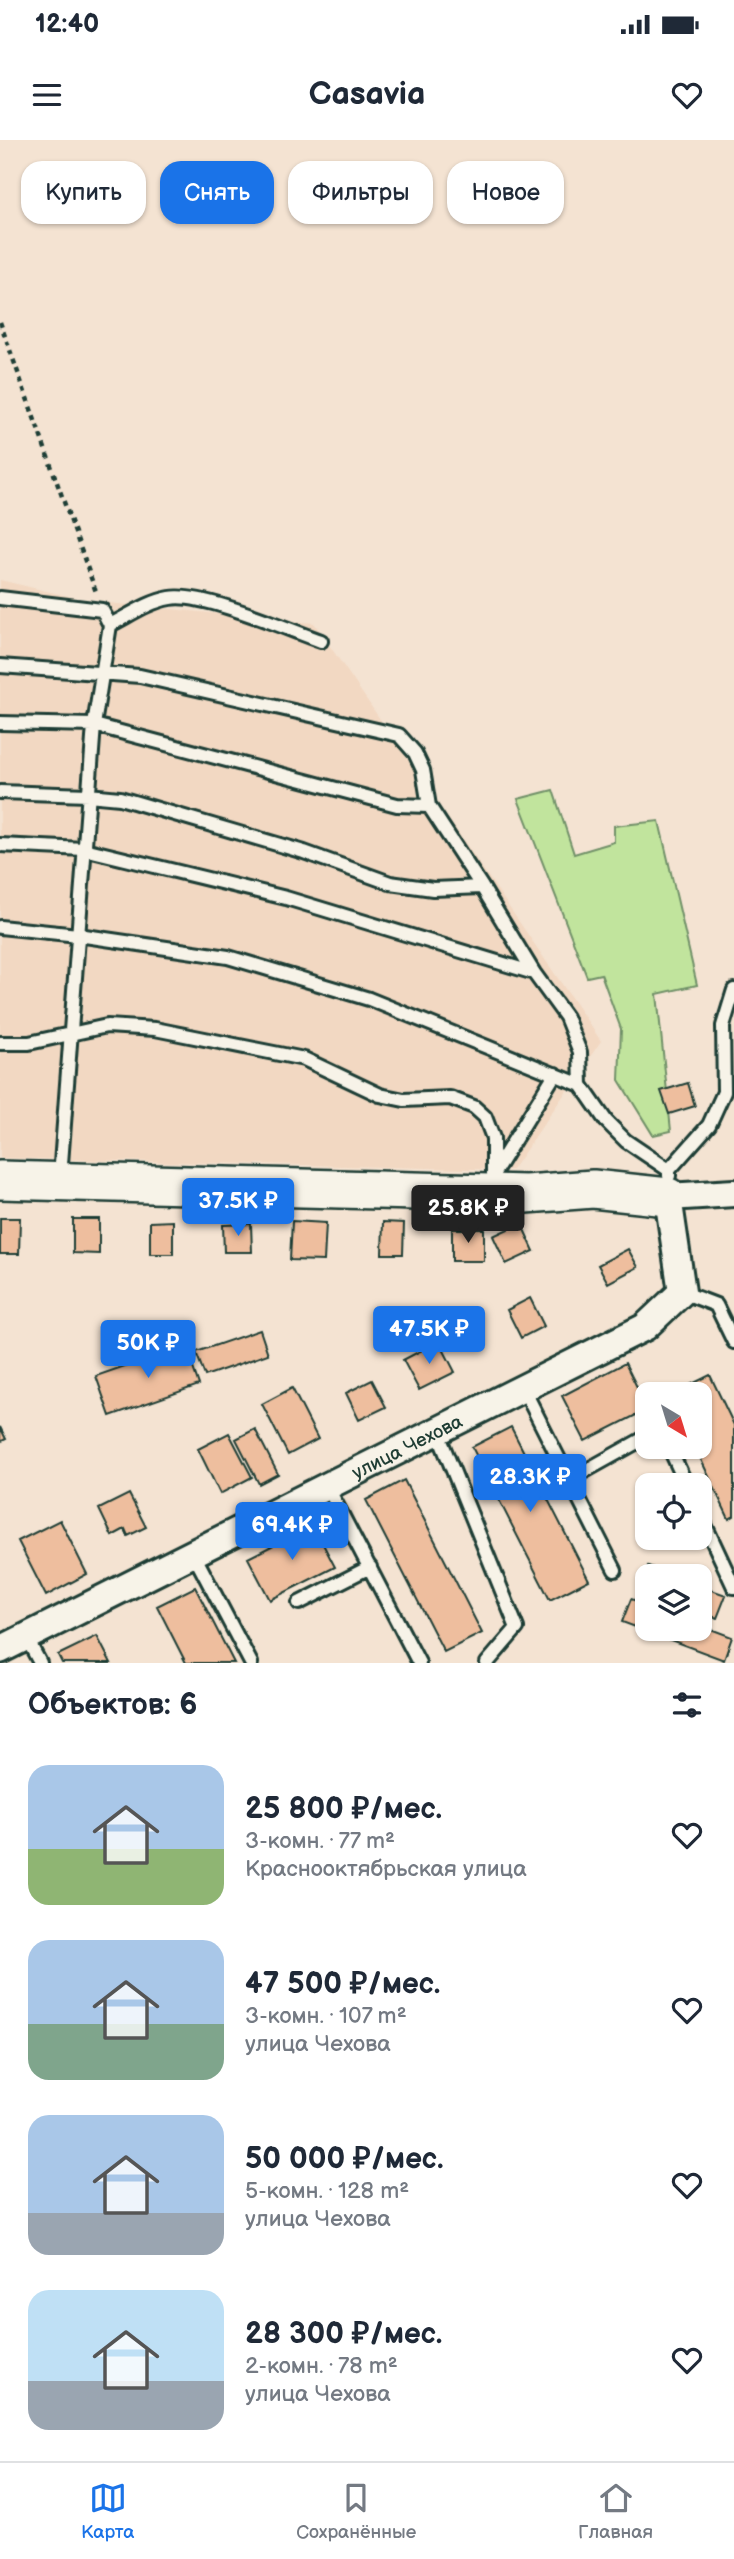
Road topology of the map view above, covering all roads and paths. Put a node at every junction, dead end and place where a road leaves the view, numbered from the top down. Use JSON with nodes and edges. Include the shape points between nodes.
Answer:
{"nodes":[{"id":1,"x":0,"y":322,"type":"edge"},
{"id":2,"x":0,"y":598,"type":"edge"},
{"id":3,"x":103,"y":610,"type":"junction"},
{"id":4,"x":110,"y":625,"type":"junction"},
{"id":5,"x":321,"y":641,"type":"dead end"},
{"id":6,"x":0,"y":666,"type":"edge"},
{"id":7,"x":103,"y":672,"type":"junction"},
{"id":8,"x":0,"y":723,"type":"edge"},
{"id":9,"x":94,"y":725,"type":"junction"},
{"id":10,"x":0,"y":792,"type":"edge"},
{"id":11,"x":88,"y":794,"type":"junction"},
{"id":12,"x":429,"y":806,"type":"junction"},
{"id":13,"x":0,"y":845,"type":"edge"},
{"id":14,"x":84,"y":849,"type":"junction"},
{"id":15,"x":482,"y":887,"type":"junction"},
{"id":16,"x":0,"y":927,"type":"edge"},
{"id":17,"x":78,"y":935,"type":"junction"},
{"id":18,"x":534,"y":973,"type":"junction"},
{"id":19,"x":734,"y":990,"type":"edge"},
{"id":20,"x":70,"y":1035,"type":"junction"},
{"id":21,"x":0,"y":1043,"type":"edge"},
{"id":22,"x":555,"y":1074,"type":"junction"},
{"id":23,"x":581,"y":1085,"type":"junction"},
{"id":24,"x":0,"y":1180,"type":"edge"},
{"id":25,"x":59,"y":1182,"type":"junction"},
{"id":26,"x":492,"y":1184,"type":"junction"},
{"id":27,"x":668,"y":1184,"type":"junction"},
{"id":28,"x":734,"y":1193,"type":"edge"},
{"id":29,"x":682,"y":1292,"type":"junction"},
{"id":30,"x":734,"y":1342,"type":"edge"},
{"id":31,"x":523,"y":1388,"type":"junction"},
{"id":32,"x":437,"y":1431,"type":"junction"},
{"id":33,"x":635,"y":1443,"type":"edge"},
{"id":34,"x":569,"y":1480,"type":"junction"},
{"id":35,"x":327,"y":1486,"type":"junction"},
{"id":36,"x":712,"y":1540,"type":"edge"},
{"id":37,"x":193,"y":1553,"type":"junction"},
{"id":38,"x":370,"y":1567,"type":"junction"},
{"id":39,"x":615,"y":1570,"type":"dead end"},
{"id":40,"x":734,"y":1587,"type":"edge"},
{"id":41,"x":299,"y":1603,"type":"dead end"},
{"id":42,"x":26,"y":1637,"type":"junction"},
{"id":43,"x":0,"y":1650,"type":"edge"},
{"id":44,"x":40,"y":1663,"type":"edge"},
{"id":45,"x":251,"y":1663,"type":"edge"},
{"id":46,"x":419,"y":1663,"type":"edge"},
{"id":47,"x":486,"y":1663,"type":"edge"}],
"edges":[{"from":1,"to":3,"type":"path"},
{"from":2,"to":3,"type":"lane"},
{"from":3,"to":4,"type":"lane"},
{"from":4,"to":5,"type":"lane","via":[[151,603],[173,597],[201,599]]},
{"from":4,"to":7,"type":"lane"},
{"from":6,"to":7,"type":"lane"},
{"from":7,"to":9,"type":"lane"},
{"from":7,"to":12,"type":"lane","via":[[141,676],[399,735],[423,770]]},
{"from":8,"to":9,"type":"lane"},
{"from":9,"to":11,"type":"lane"},
{"from":9,"to":12,"type":"lane","via":[[397,805]]},
{"from":10,"to":11,"type":"lane"},
{"from":11,"to":14,"type":"lane"},
{"from":11,"to":15,"type":"lane","via":[[120,798],[304,852],[390,883],[433,889]]},
{"from":12,"to":15,"type":"lane"},
{"from":13,"to":14,"type":"lane"},
{"from":14,"to":17,"type":"lane"},
{"from":14,"to":18,"type":"lane","via":[[286,898]]},
{"from":15,"to":18,"type":"lane"},
{"from":16,"to":17,"type":"lane"},
{"from":17,"to":20,"type":"lane"},
{"from":17,"to":22,"type":"lane","via":[[228,957],[369,999]]},
{"from":18,"to":23,"type":"lane","via":[[566,1017],[579,1052]]},
{"from":19,"to":27,"type":"lane","via":[[723,1026],[724,1092],[709,1125]]},
{"from":20,"to":21,"type":"lane"},
{"from":20,"to":25,"type":"lane"},
{"from":20,"to":26,"type":"lane","via":[[107,1026],[155,1029],[304,1059],[380,1095],[404,1100],[450,1098],[474,1107],[485,1117],[494,1138]]},
{"from":22,"to":23,"type":"lane"},
{"from":22,"to":26,"type":"lane"},
{"from":23,"to":27,"type":"lane","via":[[606,1121]]},
{"from":24,"to":25,"type":"street"},
{"from":25,"to":26,"type":"street"},
{"from":26,"to":27,"type":"street","via":[[526,1194]]},
{"from":27,"to":28,"type":"street"},
{"from":27,"to":29,"type":"street"},
{"from":29,"to":30,"type":"lane","via":[[716,1305]]},
{"from":29,"to":31,"type":"street","name":"улица Чехова","via":[[645,1327]]},
{"from":31,"to":32,"type":"street","name":"улица Чехова"},
{"from":31,"to":34,"type":"lane"},
{"from":32,"to":35,"type":"street","name":"улица Чехова"},
{"from":32,"to":47,"type":"lane","via":[[517,1628]]},
{"from":33,"to":34,"type":"lane"},
{"from":34,"to":39,"type":"lane"},
{"from":35,"to":37,"type":"street","name":"улица Чехова"},
{"from":35,"to":38,"type":"lane"},
{"from":36,"to":40,"type":"lane"},
{"from":37,"to":42,"type":"street","name":"улица Чехова"},
{"from":37,"to":45,"type":"lane"},
{"from":38,"to":41,"type":"lane"},
{"from":38,"to":46,"type":"lane"},
{"from":42,"to":43,"type":"street","name":"улица Чехова"},
{"from":42,"to":44,"type":"lane"}]}
